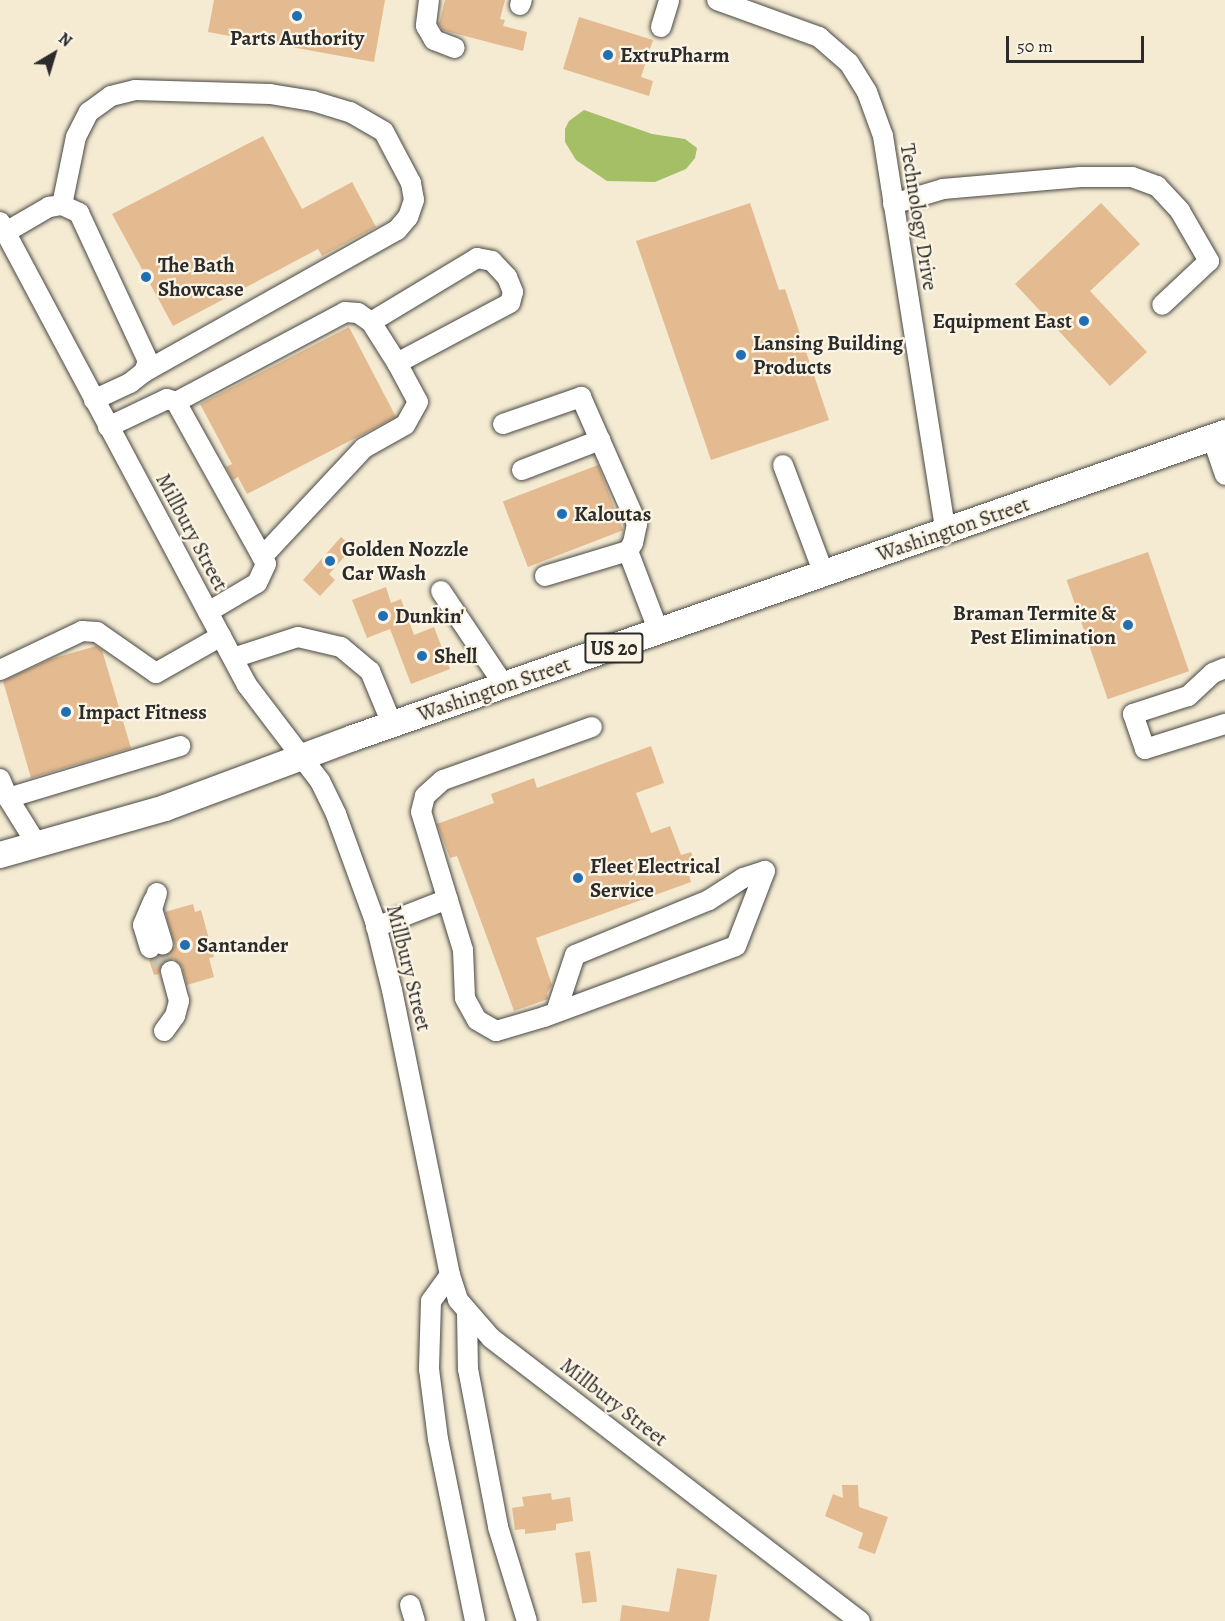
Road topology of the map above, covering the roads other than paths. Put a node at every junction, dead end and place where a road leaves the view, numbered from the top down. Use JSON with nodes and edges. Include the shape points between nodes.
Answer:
{"nodes":[{"id":1,"x":429,"y":0,"type":"edge"},
{"id":2,"x":669,"y":0,"type":"edge"},
{"id":3,"x":723,"y":1,"type":"edge"},
{"id":4,"x":661,"y":27,"type":"dead end"},
{"id":5,"x":455,"y":48,"type":"dead end"},
{"id":6,"x":893,"y":204,"type":"junction"},
{"id":7,"x":62,"y":205,"type":"junction"},
{"id":8,"x":3,"y":227,"type":"edge"},
{"id":9,"x":1162,"y":304,"type":"dead end"},
{"id":10,"x":371,"y":322,"type":"junction"},
{"id":11,"x":397,"y":363,"type":"junction"},
{"id":12,"x":144,"y":372,"type":"junction"},
{"id":13,"x":94,"y":400,"type":"junction"},
{"id":14,"x":176,"y":402,"type":"junction"},
{"id":15,"x":503,"y":424,"type":"dead end"},
{"id":16,"x":108,"y":427,"type":"junction"},
{"id":17,"x":1219,"y":435,"type":"edge"},
{"id":18,"x":600,"y":440,"type":"junction"},
{"id":19,"x":783,"y":465,"type":"dead end"},
{"id":20,"x":522,"y":470,"type":"dead end"},
{"id":21,"x":1225,"y":475,"type":"edge"},
{"id":22,"x":946,"y":532,"type":"junction"},
{"id":23,"x":628,"y":551,"type":"junction"},
{"id":24,"x":262,"y":557,"type":"junction"},
{"id":25,"x":824,"y":574,"type":"junction"},
{"id":26,"x":545,"y":576,"type":"dead end"},
{"id":27,"x":441,"y":591,"type":"dead end"},
{"id":28,"x":208,"y":612,"type":"junction"},
{"id":29,"x":659,"y":632,"type":"junction"},
{"id":30,"x":221,"y":636,"type":"junction"},
{"id":31,"x":233,"y":658,"type":"junction"},
{"id":32,"x":0,"y":670,"type":"edge"},
{"id":33,"x":1223,"y":675,"type":"edge"},
{"id":34,"x":504,"y":686,"type":"junction"},
{"id":35,"x":392,"y":724,"type":"junction"},
{"id":36,"x":1225,"y":724,"type":"edge"},
{"id":37,"x":592,"y":727,"type":"dead end"},
{"id":38,"x":180,"y":746,"type":"dead end"},
{"id":39,"x":303,"y":756,"type":"junction"},
{"id":40,"x":0,"y":779,"type":"edge"},
{"id":41,"x":8,"y":798,"type":"junction"},
{"id":42,"x":36,"y":843,"type":"junction"},
{"id":43,"x":0,"y":855,"type":"edge"},
{"id":44,"x":448,"y":899,"type":"junction"},
{"id":45,"x":153,"y":902,"type":"dead end"},
{"id":46,"x":376,"y":927,"type":"junction"},
{"id":47,"x":156,"y":946,"type":"tunnel mouth"},
{"id":48,"x":165,"y":972,"type":"tunnel mouth"},
{"id":49,"x":556,"y":1012,"type":"junction"},
{"id":50,"x":169,"y":1024,"type":"dead end"},
{"id":51,"x":450,"y":1275,"type":"junction"},
{"id":52,"x":467,"y":1313,"type":"junction"},
{"id":53,"x":475,"y":1621,"type":"edge"},
{"id":54,"x":527,"y":1621,"type":"edge"},
{"id":55,"x":860,"y":1621,"type":"edge"}],
"edges":[{"from":1,"to":5,"type":"street","via":[[426,26],[434,40]]},
{"from":2,"to":4,"type":"street"},
{"from":3,"to":6,"type":"street","name":"Technology Drive","via":[[819,37],[849,63],[867,92],[883,136]]},
{"from":6,"to":9,"type":"street","via":[[943,189],[1080,177],[1132,177],[1157,186],[1180,211],[1209,261]]},
{"from":6,"to":22,"type":"street","name":"Technology Drive"},
{"from":7,"to":8,"type":"street"},
{"from":7,"to":12,"type":"street","via":[[79,213],[148,361]]},
{"from":7,"to":12,"type":"street","via":[[76,137],[89,112],[111,96],[135,90],[270,93],[350,112],[384,132],[411,183],[414,200],[398,230]]},
{"from":8,"to":13,"type":"street","name":"Millbury Street"},
{"from":10,"to":11,"type":"street"},
{"from":10,"to":11,"type":"street","via":[[477,258],[492,261],[507,277],[513,292],[510,303]]},
{"from":10,"to":14,"type":"street","via":[[358,313],[345,312]]},
{"from":11,"to":24,"type":"street","via":[[418,402],[405,425],[364,448]]},
{"from":12,"to":13,"type":"street"},
{"from":13,"to":16,"type":"street","name":"Millbury Street"},
{"from":14,"to":16,"type":"street","via":[[167,399]]},
{"from":14,"to":24,"type":"street"},
{"from":15,"to":18,"type":"street","via":[[581,397]]},
{"from":16,"to":28,"type":"street","name":"Millbury Street"},
{"from":17,"to":21,"type":"street"},
{"from":17,"to":22,"type":"main road","name":"Washington Street","number":"US 20"},
{"from":18,"to":20,"type":"street"},
{"from":18,"to":23,"type":"street","via":[[637,524]]},
{"from":19,"to":25,"type":"street"},
{"from":22,"to":25,"type":"main road","name":"Washington Street","number":"US 20"},
{"from":23,"to":26,"type":"street"},
{"from":23,"to":29,"type":"street"},
{"from":24,"to":28,"type":"street","via":[[266,564],[257,583]]},
{"from":25,"to":29,"type":"main road","name":"Washington Street","number":"US 20"},
{"from":27,"to":34,"type":"street"},
{"from":28,"to":30,"type":"street","name":"Millbury Street"},
{"from":29,"to":34,"type":"main road","name":"Washington Street","number":"US 20"},
{"from":30,"to":31,"type":"street","name":"Millbury Street"},
{"from":30,"to":32,"type":"street","via":[[156,673],[97,632],[82,631]]},
{"from":31,"to":35,"type":"street","via":[[298,637],[341,647],[370,671]]},
{"from":31,"to":39,"type":"street","name":"Millbury Street","via":[[247,685]]},
{"from":33,"to":36,"type":"street","via":[[1188,696],[1133,714],[1145,749]]},
{"from":34,"to":35,"type":"main road","name":"Washington Street","number":"US 20"},
{"from":35,"to":39,"type":"main road","name":"Washington Street","number":"US 20"},
{"from":37,"to":44,"type":"street","via":[[443,780],[425,796],[421,812]]},
{"from":38,"to":41,"type":"street"},
{"from":39,"to":42,"type":"main road","name":"Washington Street","number":"US 20","via":[[165,808]]},
{"from":39,"to":46,"type":"street","name":"Millbury Street","via":[[329,796]]},
{"from":40,"to":41,"type":"street"},
{"from":41,"to":42,"type":"street"},
{"from":42,"to":43,"type":"main road","name":"Washington Street","number":"US 20"},
{"from":44,"to":46,"type":"street"},
{"from":44,"to":49,"type":"street","via":[[463,950],[465,998],[477,1020],[496,1031]]},
{"from":45,"to":47,"type":"street"},
{"from":46,"to":51,"type":"street","name":"Millbury Street"},
{"from":48,"to":50,"type":"street","via":[[179,1001]]},
{"from":49,"to":49,"type":"street","via":[[736,946],[765,871],[743,878],[709,900],[575,955]]},
{"from":51,"to":52,"type":"street","name":"Millbury Street"},
{"from":51,"to":53,"type":"street","via":[[436,1292],[429,1311],[430,1385]]},
{"from":52,"to":54,"type":"street","via":[[468,1369],[496,1516]]},
{"from":52,"to":55,"type":"street","name":"Millbury Street","via":[[491,1338]]}]}
